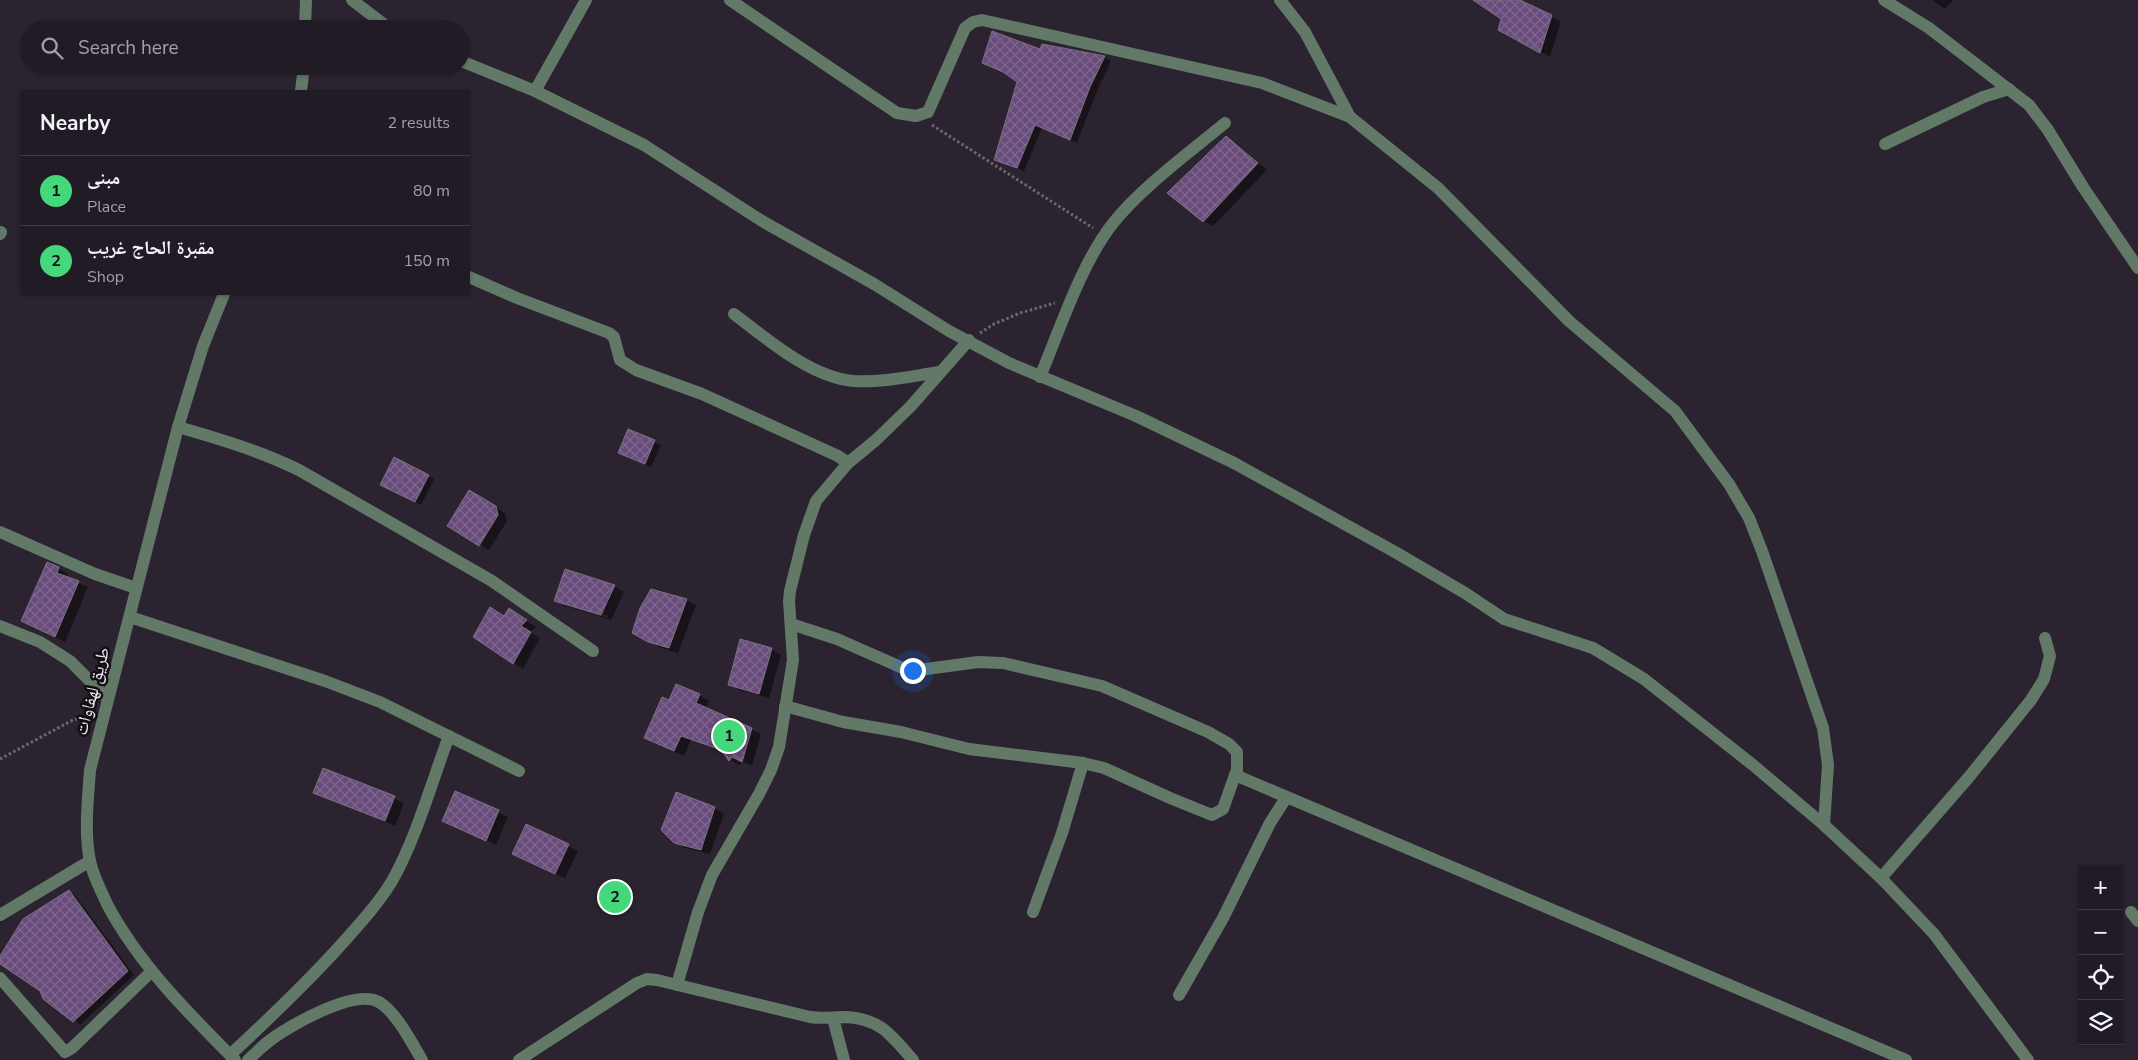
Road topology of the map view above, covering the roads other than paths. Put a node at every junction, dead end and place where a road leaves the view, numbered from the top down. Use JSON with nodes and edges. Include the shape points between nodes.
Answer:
{"nodes":[{"id":1,"x":306,"y":0,"type":"edge"},
{"id":2,"x":352,"y":0,"type":"edge"},
{"id":3,"x":586,"y":0,"type":"edge"},
{"id":4,"x":730,"y":0,"type":"edge"},
{"id":5,"x":1280,"y":0,"type":"edge"},
{"id":6,"x":1884,"y":0,"type":"edge"},
{"id":7,"x":305,"y":20,"type":"edge"},
{"id":8,"x":378,"y":20,"type":"edge"},
{"id":9,"x":470,"y":65,"type":"edge"},
{"id":10,"x":303,"y":75,"type":"edge"},
{"id":11,"x":2009,"y":89,"type":"junction"},
{"id":12,"x":301,"y":90,"type":"edge"},
{"id":13,"x":535,"y":90,"type":"junction"},
{"id":14,"x":1350,"y":117,"type":"junction"},
{"id":15,"x":1225,"y":123,"type":"dead end"},
{"id":16,"x":1885,"y":144,"type":"dead end"},
{"id":17,"x":2138,"y":268,"type":"edge"},
{"id":18,"x":470,"y":277,"type":"edge"},
{"id":19,"x":224,"y":295,"type":"edge"},
{"id":20,"x":734,"y":314,"type":"dead end"},
{"id":21,"x":969,"y":340,"type":"junction"},
{"id":22,"x":940,"y":372,"type":"junction"},
{"id":23,"x":1040,"y":377,"type":"junction"},
{"id":24,"x":178,"y":427,"type":"junction"},
{"id":25,"x":848,"y":463,"type":"junction"},
{"id":26,"x":0,"y":532,"type":"edge"},
{"id":27,"x":136,"y":588,"type":"junction"},
{"id":28,"x":130,"y":617,"type":"junction"},
{"id":29,"x":791,"y":624,"type":"junction"},
{"id":30,"x":0,"y":626,"type":"edge"},
{"id":31,"x":2045,"y":638,"type":"dead end"},
{"id":32,"x":593,"y":651,"type":"dead end"},
{"id":33,"x":108,"y":699,"type":"junction"},
{"id":34,"x":785,"y":706,"type":"junction"},
{"id":35,"x":449,"y":736,"type":"junction"},
{"id":36,"x":1083,"y":763,"type":"junction"},
{"id":37,"x":519,"y":771,"type":"dead end"},
{"id":38,"x":1235,"y":775,"type":"junction"},
{"id":39,"x":1286,"y":798,"type":"junction"},
{"id":40,"x":1824,"y":825,"type":"junction"},
{"id":41,"x":90,"y":861,"type":"junction"},
{"id":42,"x":1881,"y":878,"type":"junction"},
{"id":43,"x":1033,"y":912,"type":"dead end"},
{"id":44,"x":0,"y":915,"type":"edge"},
{"id":45,"x":151,"y":972,"type":"junction"},
{"id":46,"x":0,"y":978,"type":"edge"},
{"id":47,"x":677,"y":985,"type":"junction"},
{"id":48,"x":1179,"y":995,"type":"dead end"},
{"id":49,"x":833,"y":1018,"type":"junction"},
{"id":50,"x":233,"y":1058,"type":"edge"},
{"id":51,"x":248,"y":1060,"type":"edge"},
{"id":52,"x":422,"y":1060,"type":"edge"},
{"id":53,"x":518,"y":1060,"type":"edge"},
{"id":54,"x":844,"y":1060,"type":"edge"},
{"id":55,"x":913,"y":1060,"type":"edge"},
{"id":56,"x":1906,"y":1060,"type":"edge"},
{"id":57,"x":2028,"y":1060,"type":"edge"}],
"edges":[{"from":1,"to":7,"type":"street"},
{"from":2,"to":8,"type":"street"},
{"from":3,"to":13,"type":"street"},
{"from":4,"to":14,"type":"street","via":[[897,113],[916,116],[928,112],[966,28],[982,20],[1262,83]]},
{"from":5,"to":14,"type":"street","via":[[1305,32]]},
{"from":6,"to":11,"type":"street","via":[[1912,16]]},
{"from":9,"to":13,"type":"street"},
{"from":10,"to":12,"type":"street"},
{"from":11,"to":16,"type":"street","via":[[1983,97]]},
{"from":11,"to":17,"type":"street","via":[[2029,105],[2048,130]]},
{"from":13,"to":21,"type":"street","via":[[644,145],[762,221]]},
{"from":14,"to":40,"type":"street","via":[[1438,188],[1569,321],[1675,411],[1729,484],[1749,518],[1762,551],[1823,728],[1828,765]]},
{"from":15,"to":23,"type":"street","via":[[1138,196],[1114,222],[1093,254]]},
{"from":18,"to":25,"type":"street","via":[[609,333],[614,337],[620,360],[636,370],[702,394]]},
{"from":19,"to":24,"type":"street","name":"طريق لهفاوات","via":[[203,346]]},
{"from":20,"to":22,"type":"street","via":[[781,350],[832,376],[851,381],[872,381]]},
{"from":21,"to":22,"type":"street"},
{"from":21,"to":23,"type":"street"},
{"from":22,"to":25,"type":"street","via":[[890,426]]},
{"from":23,"to":40,"type":"street","via":[[1136,416],[1234,463],[1395,552],[1504,619],[1593,648],[1644,679]]},
{"from":24,"to":27,"type":"street","name":"طريق لهفاوات"},
{"from":24,"to":32,"type":"street","via":[[237,444],[299,470],[492,581]]},
{"from":25,"to":29,"type":"street","via":[[816,501],[790,591]]},
{"from":26,"to":27,"type":"street","via":[[95,574]]},
{"from":27,"to":28,"type":"street","name":"طريق لهفاوات"},
{"from":28,"to":33,"type":"street","name":"طريق لهفاوات"},
{"from":28,"to":35,"type":"street","via":[[325,681],[380,702]]},
{"from":29,"to":34,"type":"street","via":[[793,660]]},
{"from":29,"to":38,"type":"street","via":[[837,639],[905,669],[1002,663],[1102,686],[1229,744],[1237,752]]},
{"from":30,"to":33,"type":"street","via":[[40,642],[70,660]]},
{"from":31,"to":42,"type":"street","via":[[2050,656],[2044,678],[2031,700],[1969,778]]},
{"from":33,"to":41,"type":"street","name":"طريق لهفاوات","via":[[90,770],[86,812]]},
{"from":34,"to":36,"type":"street","via":[[969,749]]},
{"from":34,"to":47,"type":"street","via":[[779,747],[771,770],[712,875]]},
{"from":35,"to":37,"type":"street"},
{"from":35,"to":50,"type":"street","via":[[406,854],[392,881],[329,958]]},
{"from":36,"to":38,"type":"street","via":[[1104,768],[1212,814],[1222,809]]},
{"from":36,"to":43,"type":"street"},
{"from":38,"to":39,"type":"street"},
{"from":39,"to":48,"type":"street"},
{"from":39,"to":56,"type":"street"},
{"from":40,"to":42,"type":"street"},
{"from":41,"to":44,"type":"street"},
{"from":41,"to":45,"type":"street","name":"طريق لهفاوات","via":[[99,887],[120,927]]},
{"from":42,"to":57,"type":"street","via":[[1934,934]]},
{"from":45,"to":46,"type":"street","via":[[64,1052]]},
{"from":45,"to":50,"type":"street","name":"طريق لهفاوات"},
{"from":47,"to":49,"type":"street","via":[[810,1017]]},
{"from":47,"to":53,"type":"street","via":[[648,979],[638,982]]},
{"from":49,"to":54,"type":"street"},
{"from":49,"to":55,"type":"street","via":[[863,1018],[874,1022]]},
{"from":51,"to":52,"type":"street","via":[[287,1029],[329,1008],[367,999],[377,1000],[385,1006]]}]}
